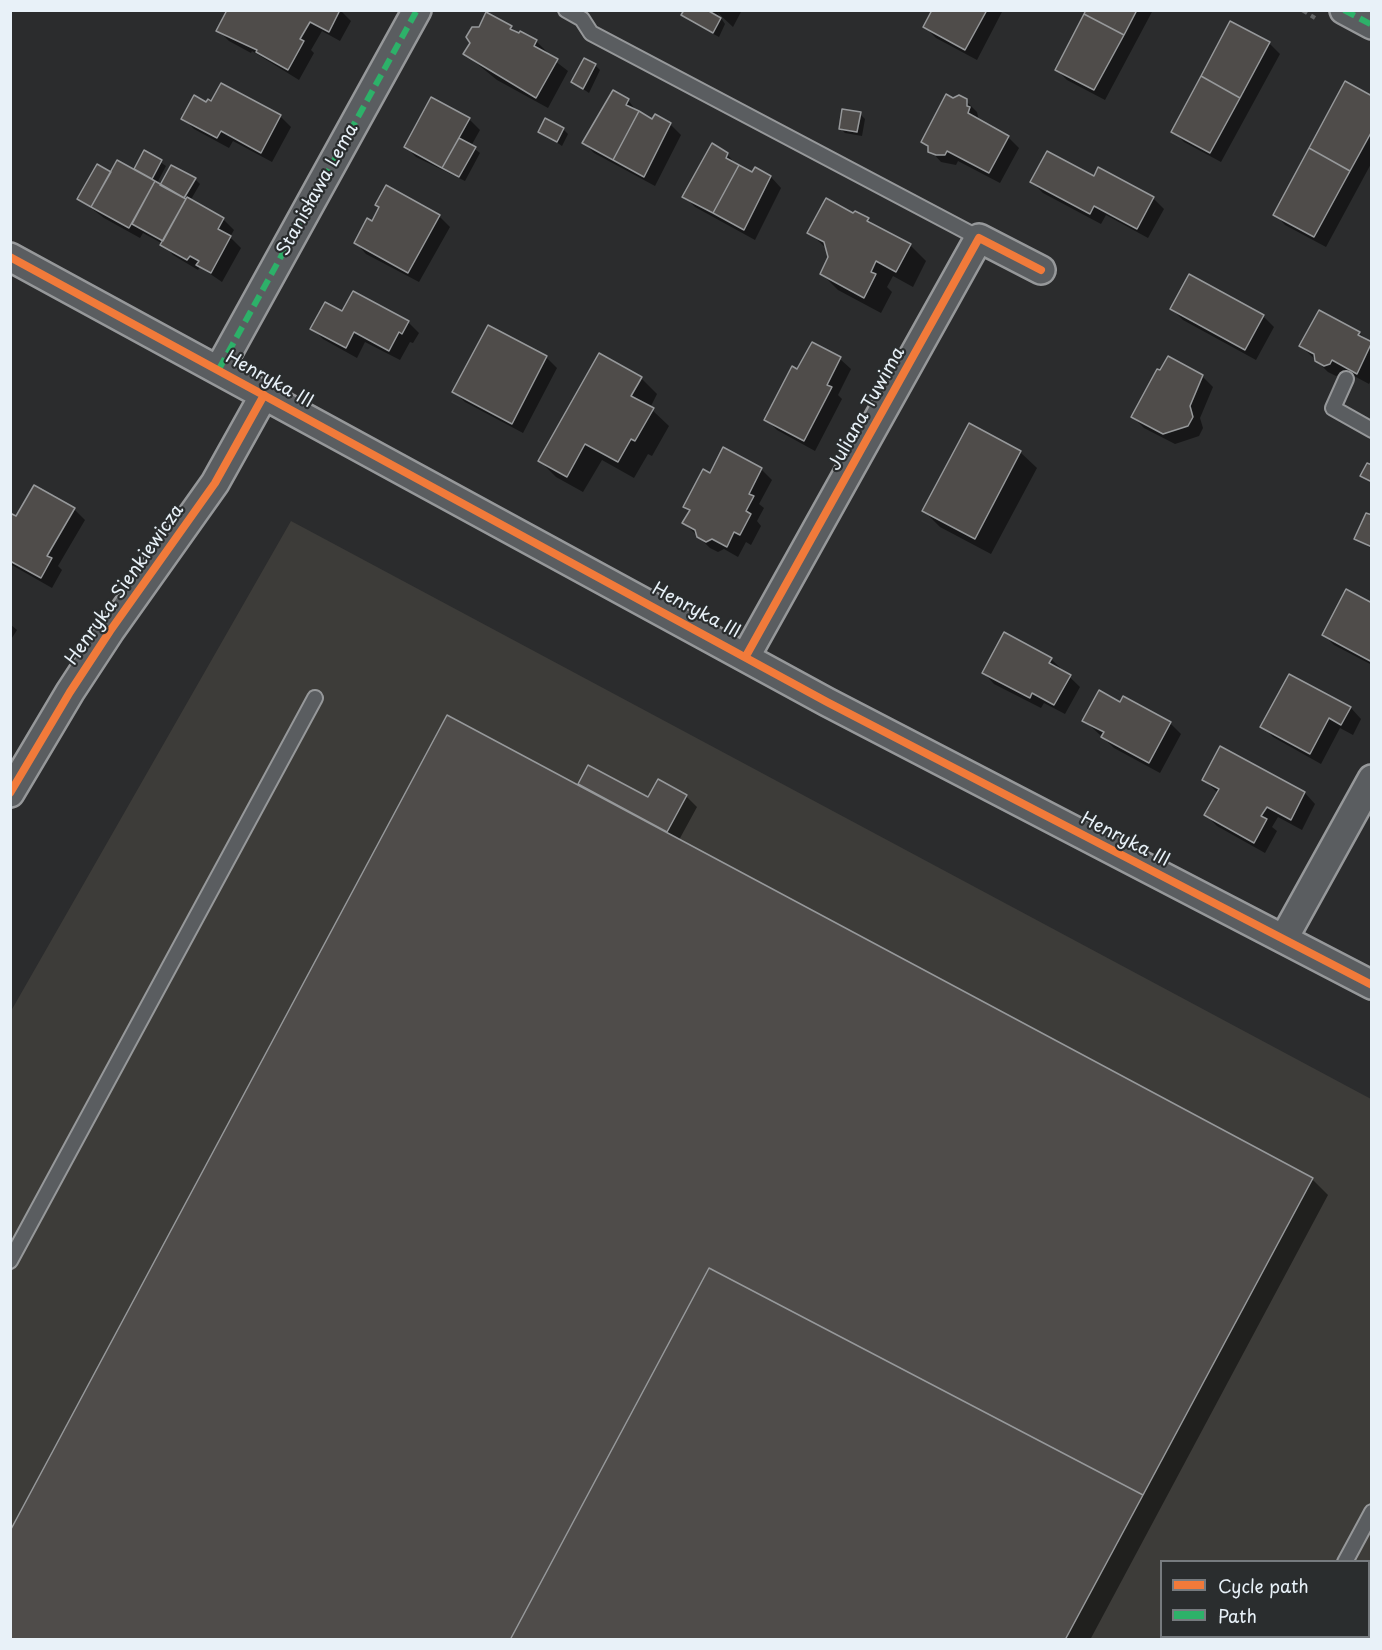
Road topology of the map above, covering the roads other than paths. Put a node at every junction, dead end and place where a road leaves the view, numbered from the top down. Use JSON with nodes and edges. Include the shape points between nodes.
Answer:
{"nodes":[{"id":1,"x":417,"y":10,"type":"edge"},
{"id":2,"x":566,"y":10,"type":"edge"},
{"id":3,"x":1344,"y":10,"type":"edge"},
{"id":4,"x":1371,"y":25,"type":"edge"},
{"id":5,"x":979,"y":238,"type":"junction"},
{"id":6,"x":10,"y":257,"type":"edge"},
{"id":7,"x":1041,"y":270,"type":"dead end"},
{"id":8,"x":219,"y":369,"type":"junction"},
{"id":9,"x":1346,"y":380,"type":"dead end"},
{"id":10,"x":264,"y":395,"type":"junction"},
{"id":11,"x":1371,"y":430,"type":"edge"},
{"id":12,"x":746,"y":656,"type":"junction"},
{"id":13,"x":315,"y":699,"type":"dead end"},
{"id":14,"x":1371,"y":779,"type":"edge"},
{"id":15,"x":10,"y":793,"type":"edge"},
{"id":16,"x":1284,"y":938,"type":"junction"},
{"id":17,"x":1371,"y":985,"type":"edge"},
{"id":18,"x":10,"y":1261,"type":"edge"},
{"id":19,"x":1371,"y":1512,"type":"edge"},
{"id":20,"x":1346,"y":1560,"type":"edge"}],
"edges":[{"from":1,"to":8,"type":"street","name":"Stanisława Lema"},
{"from":2,"to":5,"type":"lane","via":[[582,19],[591,33]]},
{"from":3,"to":4,"type":"street"},
{"from":5,"to":7,"type":"street"},
{"from":5,"to":12,"type":"street","name":"Juliana Tuwima"},
{"from":6,"to":8,"type":"street","name":"Henryka III"},
{"from":8,"to":10,"type":"street","name":"Henryka III"},
{"from":9,"to":11,"type":"lane","via":[[1333,408]]},
{"from":10,"to":12,"type":"street","name":"Henryka III"},
{"from":10,"to":15,"type":"street","name":"Henryka Sienkiewicza","via":[[215,483],[104,640]]},
{"from":12,"to":16,"type":"street","name":"Henryka III"},
{"from":13,"to":18,"type":"lane"},
{"from":14,"to":16,"type":"street"},
{"from":16,"to":17,"type":"street","name":"Henryka III"},
{"from":19,"to":20,"type":"lane"}]}
